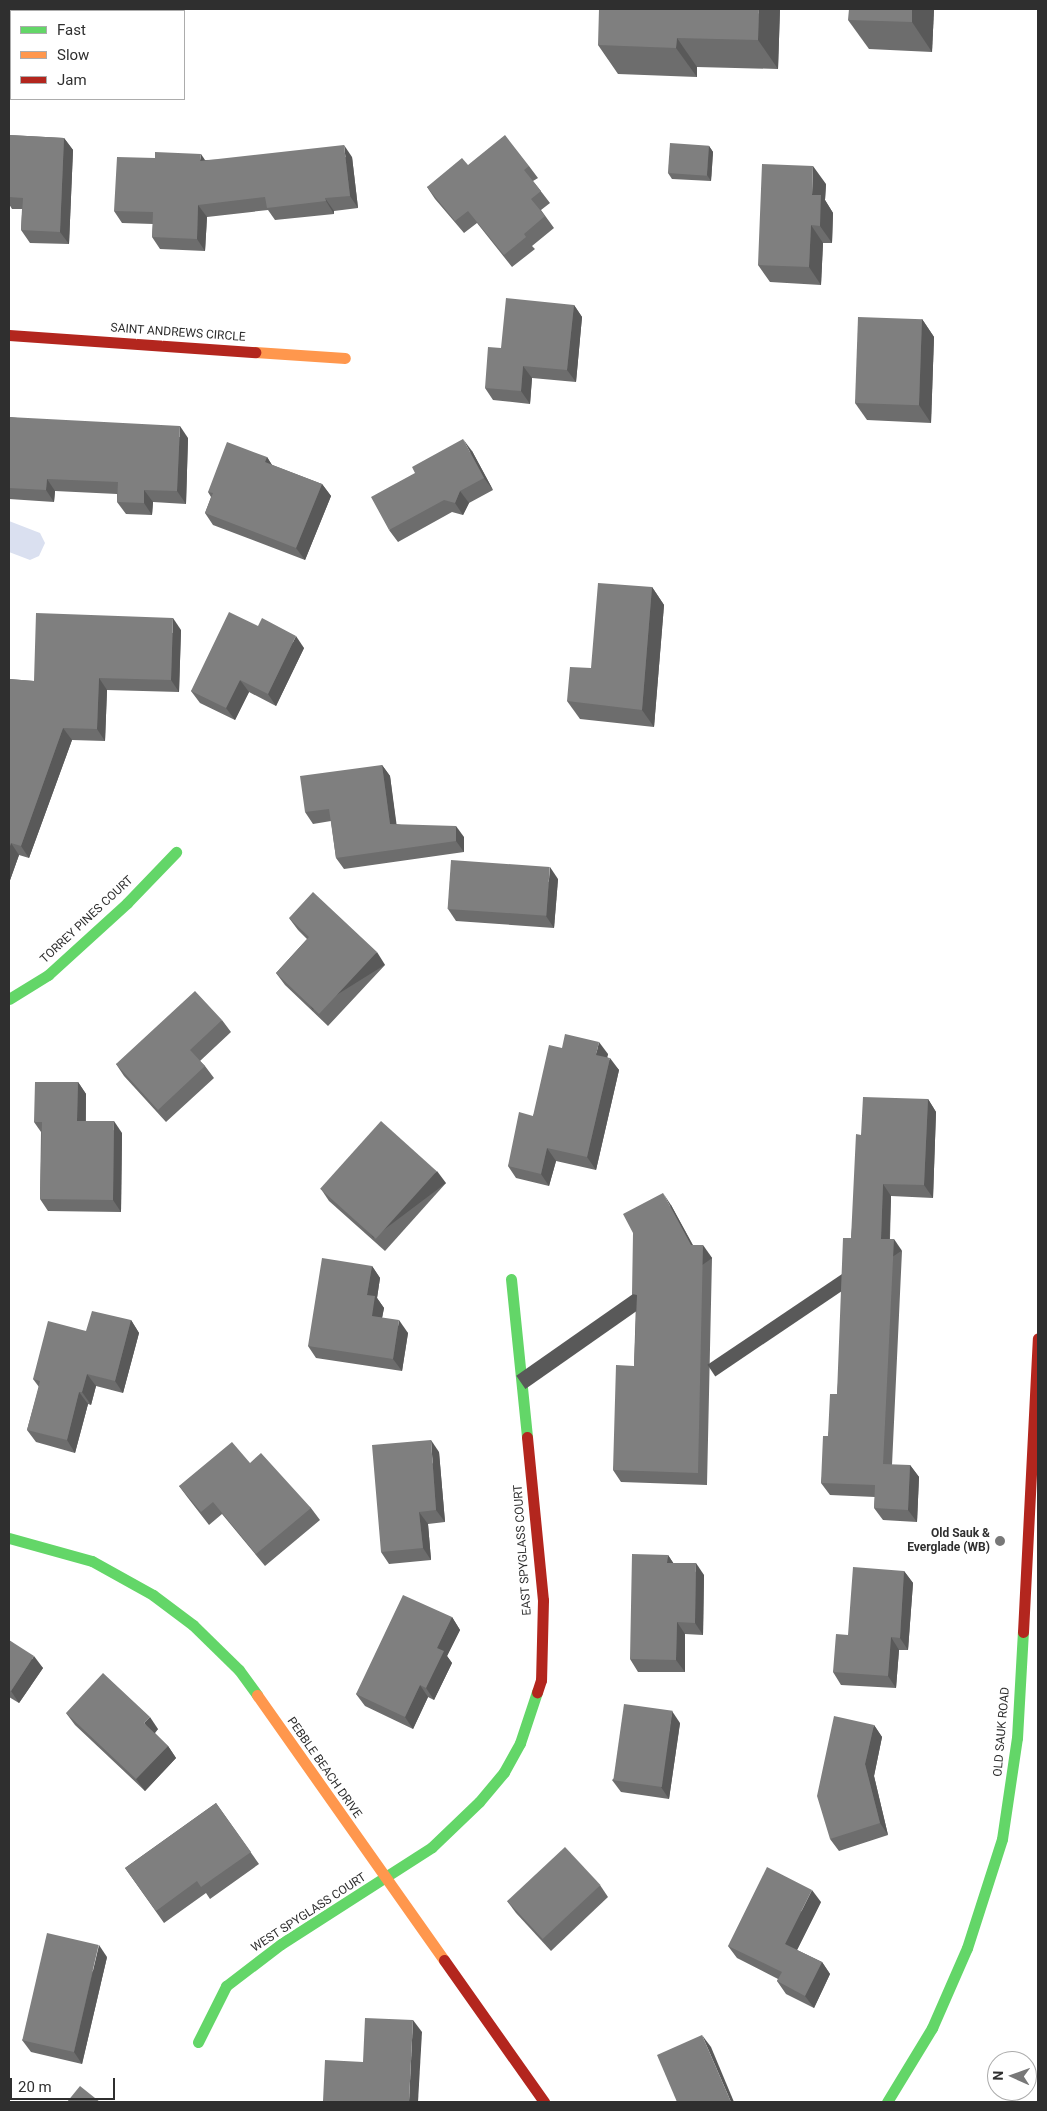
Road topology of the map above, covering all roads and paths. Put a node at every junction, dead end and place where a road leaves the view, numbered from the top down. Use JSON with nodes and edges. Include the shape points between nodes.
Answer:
{"nodes":[{"id":1,"x":9,"y":335,"type":"edge"},
{"id":2,"x":345,"y":358,"type":"dead end"},
{"id":3,"x":176,"y":852,"type":"dead end"},
{"id":4,"x":9,"y":999,"type":"edge"},
{"id":5,"x":511,"y":1279,"type":"dead end"},
{"id":6,"x":1038,"y":1338,"type":"edge"},
{"id":7,"x":9,"y":1538,"type":"edge"},
{"id":8,"x":386,"y":1880,"type":"junction"},
{"id":9,"x":198,"y":2042,"type":"dead end"},
{"id":10,"x":544,"y":2102,"type":"edge"},
{"id":11,"x":887,"y":2102,"type":"edge"}],
"edges":[{"from":1,"to":2,"type":"street","name":"SAINT ANDREWS CIRCLE"},
{"from":3,"to":4,"type":"street","name":"TORREY PINES COURT","via":[[127,903],[48,974]]},
{"from":5,"to":8,"type":"street","name":"EAST SPYGLASS COURT","via":[[542,1600],[541,1680],[520,1743],[504,1772],[479,1802],[432,1847]]},
{"from":6,"to":11,"type":"street","name":"OLD SAUK ROAD","via":[[1017,1738],[1002,1839],[967,1948],[932,2028]]},
{"from":7,"to":8,"type":"street","name":"PEBBLE BEACH DRIVE","via":[[92,1560],[153,1595],[193,1625],[238,1670]]},
{"from":8,"to":9,"type":"street","name":"WEST SPYGLASS COURT","via":[[281,1944],[226,1986]]},
{"from":8,"to":10,"type":"street","name":"PEBBLE BEACH DRIVE"}]}
